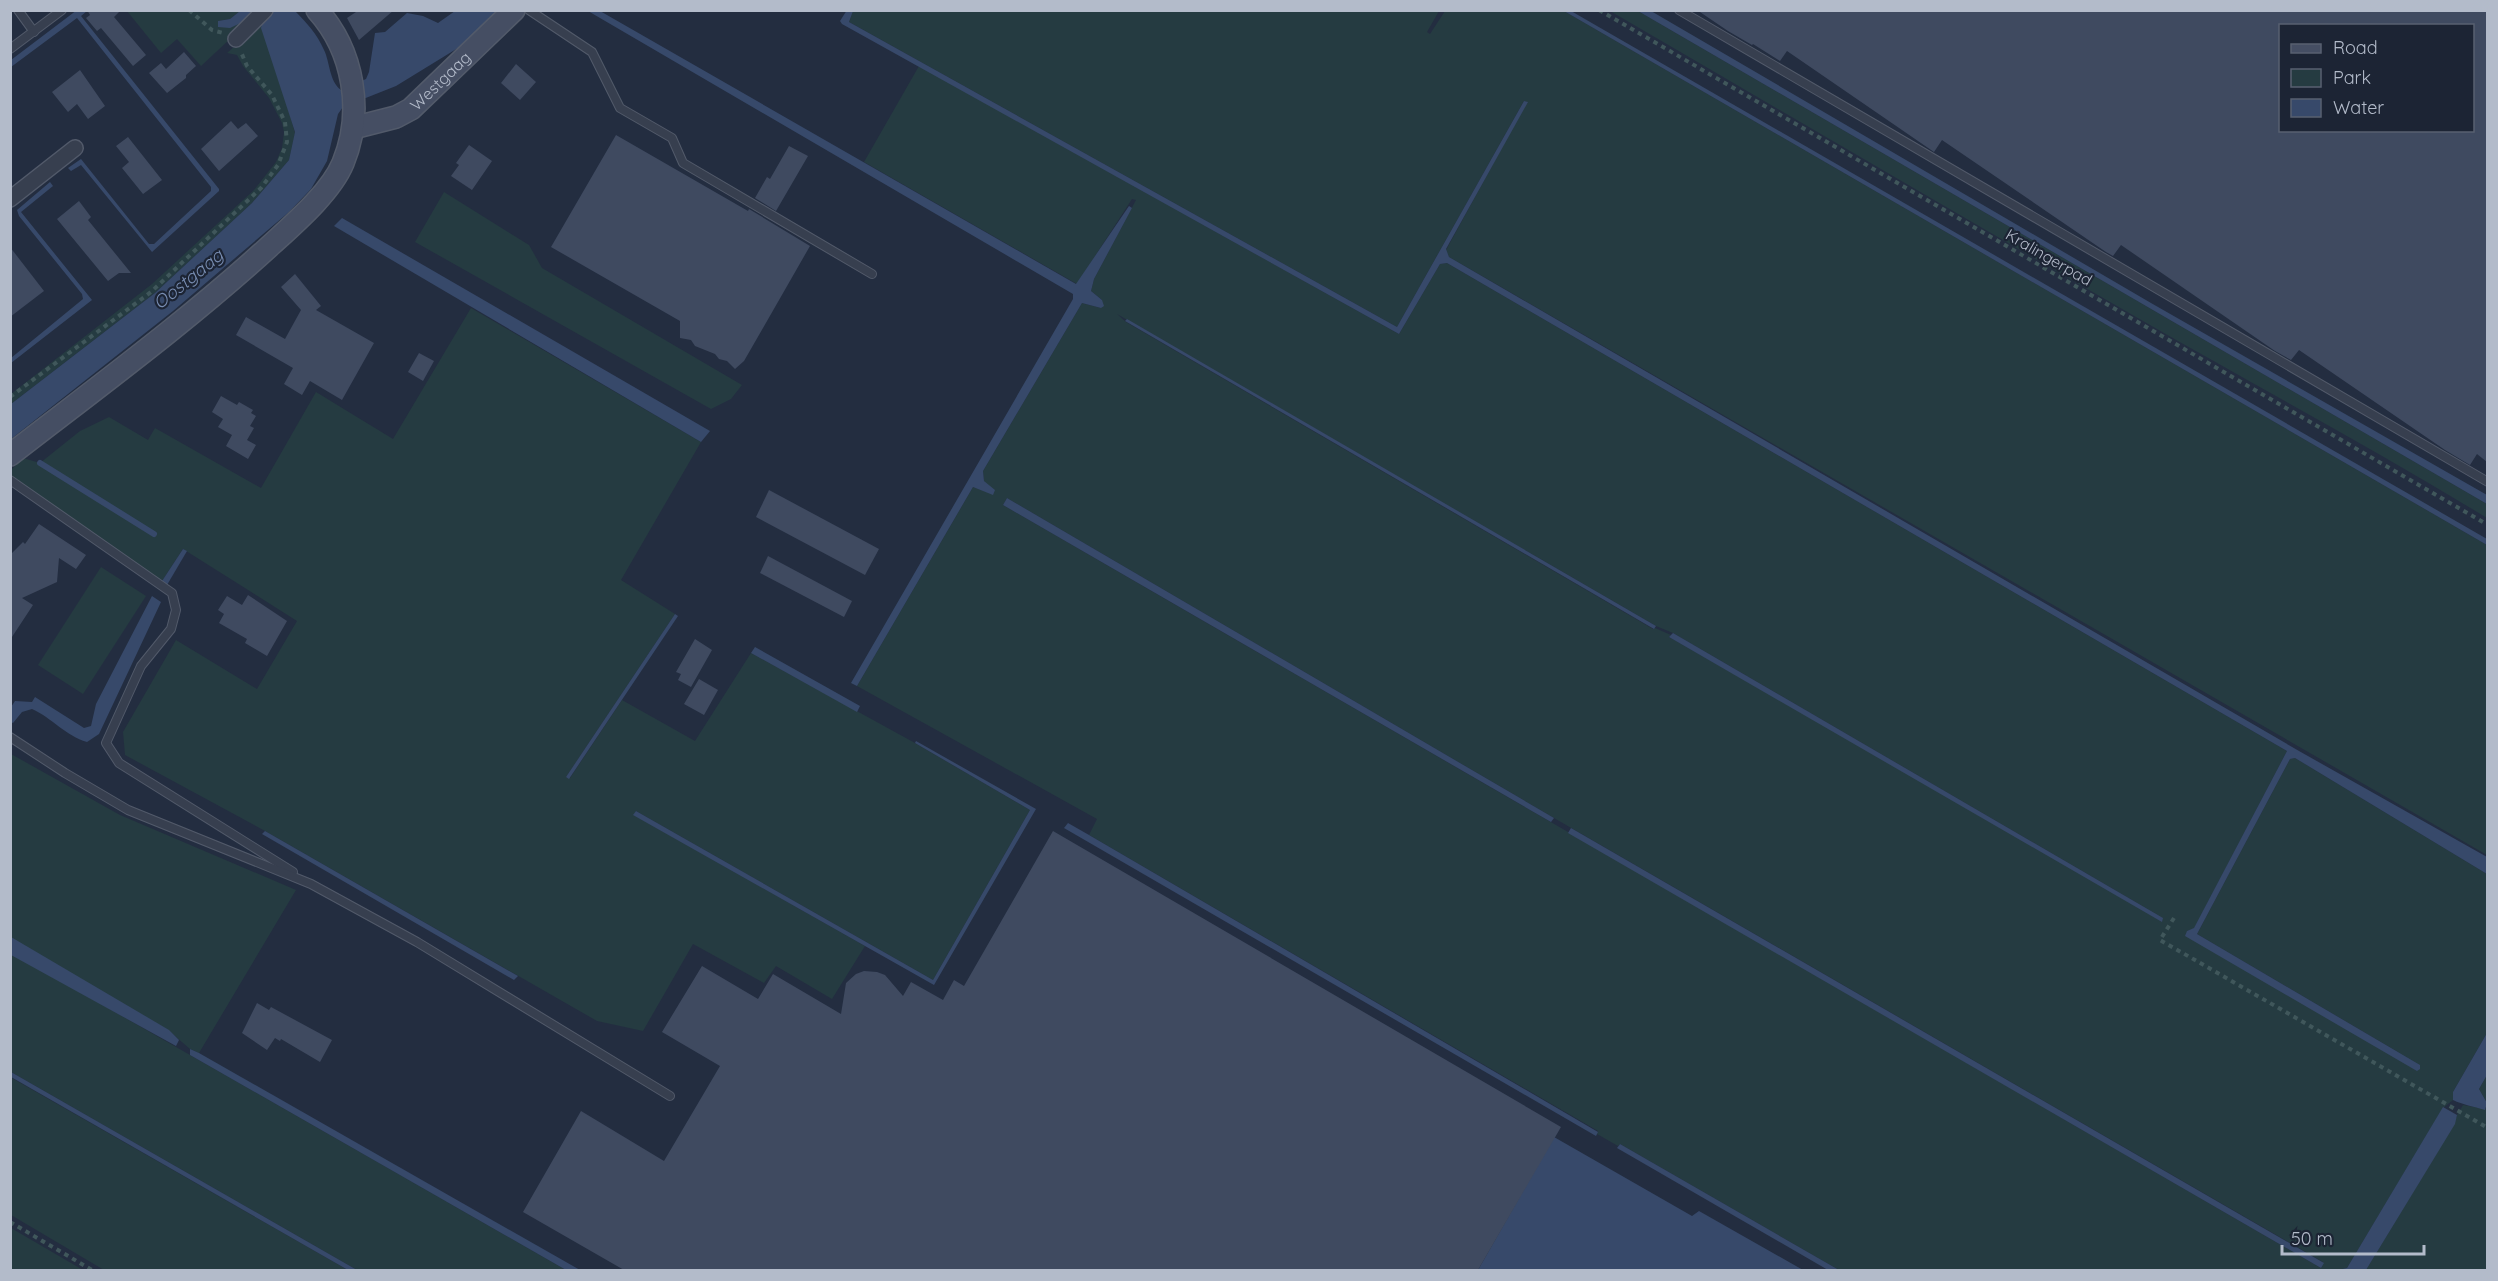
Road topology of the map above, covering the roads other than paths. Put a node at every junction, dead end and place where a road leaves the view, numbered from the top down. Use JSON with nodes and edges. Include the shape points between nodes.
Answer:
{"nodes":[{"id":1,"x":18,"y":10,"type":"edge"},
{"id":2,"x":62,"y":10,"type":"edge"},
{"id":3,"x":265,"y":10,"type":"edge"},
{"id":4,"x":317,"y":10,"type":"edge"},
{"id":5,"x":514,"y":10,"type":"edge"},
{"id":6,"x":529,"y":10,"type":"edge"},
{"id":7,"x":1679,"y":10,"type":"edge"},
{"id":8,"x":34,"y":32,"type":"junction"},
{"id":9,"x":236,"y":39,"type":"road end"},
{"id":10,"x":10,"y":49,"type":"edge"},
{"id":11,"x":353,"y":128,"type":"junction"},
{"id":12,"x":75,"y":148,"type":"dead end"},
{"id":13,"x":10,"y":199,"type":"edge"},
{"id":14,"x":872,"y":274,"type":"dead end"},
{"id":15,"x":10,"y":455,"type":"edge"},
{"id":16,"x":10,"y":480,"type":"edge"},
{"id":17,"x":2487,"y":482,"type":"edge"},
{"id":18,"x":10,"y":737,"type":"edge"},
{"id":19,"x":311,"y":884,"type":"junction"},
{"id":20,"x":670,"y":1096,"type":"dead end"}],
"edges":[{"from":1,"to":8,"type":"lane"},
{"from":2,"to":8,"type":"lane"},
{"from":3,"to":9,"type":"street"},
{"from":4,"to":11,"type":"main road","via":[[337,40],[350,74],[356,104]]},
{"from":5,"to":11,"type":"main road","name":"Westgaag","via":[[411,109],[388,120]]},
{"from":6,"to":14,"type":"lane","via":[[592,52],[620,108],[672,138],[683,163]]},
{"from":7,"to":17,"type":"lane"},
{"from":8,"to":10,"type":"lane"},
{"from":11,"to":15,"type":"main road","via":[[343,164],[294,224],[204,304]]},
{"from":12,"to":13,"type":"street"},
{"from":16,"to":19,"type":"lane","via":[[172,593],[176,610],[171,629],[141,666],[106,743],[119,763]]},
{"from":18,"to":19,"type":"lane","via":[[128,810]]},
{"from":19,"to":20,"type":"lane","via":[[427,948]]}]}
